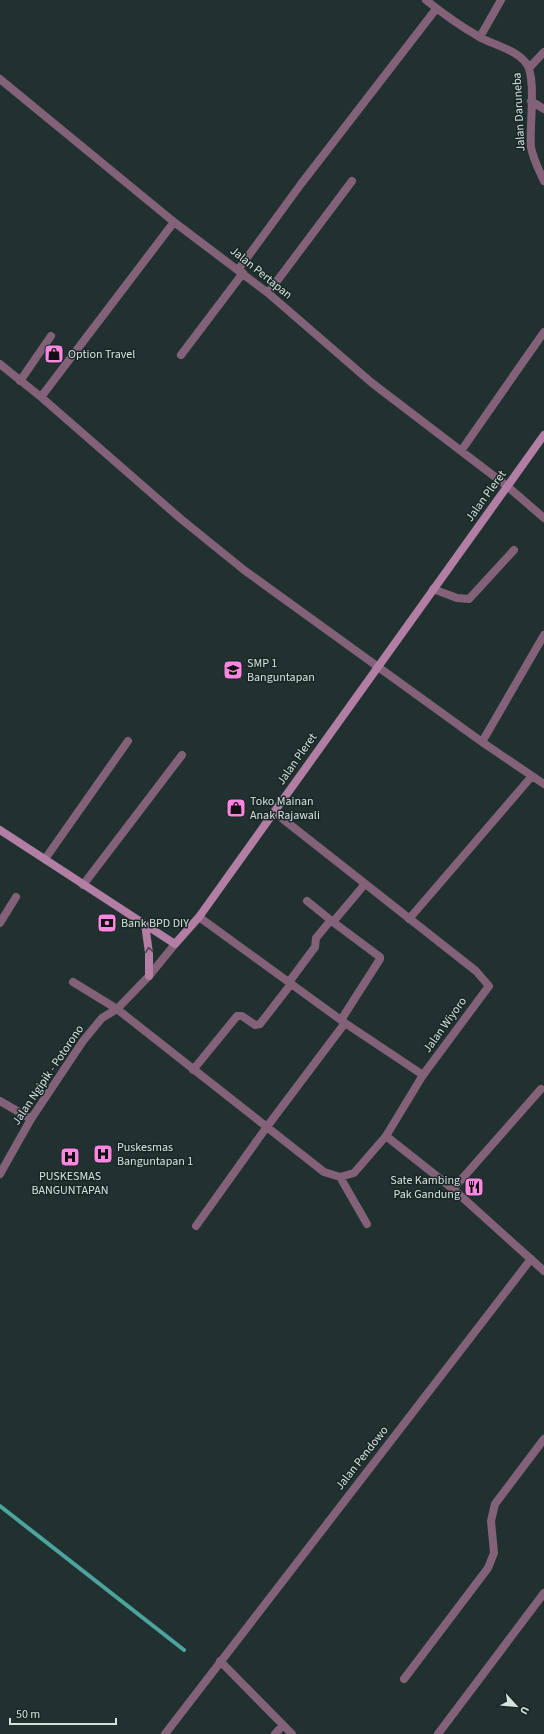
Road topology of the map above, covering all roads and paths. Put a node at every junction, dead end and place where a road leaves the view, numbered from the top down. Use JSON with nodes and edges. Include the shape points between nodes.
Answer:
{"nodes":[{"id":1,"x":426,"y":0,"type":"edge"},
{"id":2,"x":501,"y":0,"type":"edge"},
{"id":3,"x":436,"y":9,"type":"junction"},
{"id":4,"x":480,"y":37,"type":"junction"},
{"id":5,"x":544,"y":52,"type":"edge"},
{"id":6,"x":529,"y":68,"type":"junction"},
{"id":7,"x":0,"y":79,"type":"edge"},
{"id":8,"x":531,"y":101,"type":"junction"},
{"id":9,"x":544,"y":109,"type":"edge"},
{"id":10,"x":352,"y":181,"type":"dead end"},
{"id":11,"x":544,"y":181,"type":"edge"},
{"id":12,"x":174,"y":222,"type":"junction"},
{"id":13,"x":241,"y":271,"type":"junction"},
{"id":14,"x":268,"y":293,"type":"junction"},
{"id":15,"x":544,"y":332,"type":"edge"},
{"id":16,"x":51,"y":336,"type":"dead end"},
{"id":17,"x":181,"y":355,"type":"dead end"},
{"id":18,"x":0,"y":364,"type":"edge"},
{"id":19,"x":20,"y":381,"type":"junction"},
{"id":20,"x":41,"y":397,"type":"junction"},
{"id":21,"x":544,"y":435,"type":"edge"},
{"id":22,"x":461,"y":451,"type":"junction"},
{"id":23,"x":507,"y":486,"type":"junction"},
{"id":24,"x":544,"y":518,"type":"edge"},
{"id":25,"x":514,"y":550,"type":"dead end"},
{"id":26,"x":433,"y":589,"type":"junction"},
{"id":27,"x":544,"y":636,"type":"edge"},
{"id":28,"x":542,"y":645,"type":"edge"},
{"id":29,"x":378,"y":666,"type":"junction"},
{"id":30,"x":128,"y":741,"type":"dead end"},
{"id":31,"x":482,"y":742,"type":"junction"},
{"id":32,"x":182,"y":756,"type":"dead end"},
{"id":33,"x":532,"y":776,"type":"junction"},
{"id":34,"x":544,"y":784,"type":"edge"},
{"id":35,"x":274,"y":812,"type":"junction"},
{"id":36,"x":0,"y":830,"type":"edge"},
{"id":37,"x":45,"y":859,"type":"junction"},
{"id":38,"x":365,"y":884,"type":"junction"},
{"id":39,"x":83,"y":885,"type":"junction"},
{"id":40,"x":16,"y":897,"type":"dead end"},
{"id":41,"x":307,"y":901,"type":"dead end"},
{"id":42,"x":199,"y":917,"type":"junction"},
{"id":43,"x":409,"y":919,"type":"junction"},
{"id":44,"x":332,"y":921,"type":"junction"},
{"id":45,"x":0,"y":923,"type":"edge"},
{"id":46,"x":145,"y":924,"type":"junction"},
{"id":47,"x":175,"y":944,"type":"junction"},
{"id":48,"x":149,"y":976,"type":"junction"},
{"id":49,"x":73,"y":982,"type":"dead end"},
{"id":50,"x":290,"y":983,"type":"junction"},
{"id":51,"x":117,"y":1009,"type":"junction"},
{"id":52,"x":343,"y":1022,"type":"junction"},
{"id":53,"x":193,"y":1070,"type":"junction"},
{"id":54,"x":423,"y":1075,"type":"junction"},
{"id":55,"x":541,"y":1089,"type":"dead end"},
{"id":56,"x":0,"y":1101,"type":"edge"},
{"id":57,"x":31,"y":1120,"type":"junction"},
{"id":58,"x":266,"y":1128,"type":"junction"},
{"id":59,"x":386,"y":1136,"type":"junction"},
{"id":60,"x":0,"y":1174,"type":"edge"},
{"id":61,"x":340,"y":1178,"type":"junction"},
{"id":62,"x":453,"y":1189,"type":"junction"},
{"id":63,"x":367,"y":1224,"type":"dead end"},
{"id":64,"x":196,"y":1226,"type":"dead end"},
{"id":65,"x":531,"y":1259,"type":"junction"},
{"id":66,"x":544,"y":1271,"type":"edge"},
{"id":67,"x":544,"y":1439,"type":"edge"},
{"id":68,"x":544,"y":1593,"type":"edge"},
{"id":69,"x":220,"y":1662,"type":"junction"},
{"id":70,"x":404,"y":1679,"type":"dead end"},
{"id":71,"x":283,"y":1725,"type":"junction"},
{"id":72,"x":165,"y":1734,"type":"edge"},
{"id":73,"x":275,"y":1734,"type":"edge"},
{"id":74,"x":292,"y":1734,"type":"edge"},
{"id":75,"x":438,"y":1734,"type":"edge"}],
"edges":[{"from":1,"to":3,"type":"street","name":"Jalan Daruneba"},
{"from":2,"to":4,"type":"street"},
{"from":3,"to":4,"type":"street","name":"Jalan Daruneba"},
{"from":3,"to":13,"type":"street","via":[[301,184]]},
{"from":4,"to":6,"type":"street","name":"Jalan Daruneba","via":[[519,56]]},
{"from":5,"to":6,"type":"street"},
{"from":6,"to":8,"type":"street","name":"Jalan Daruneba"},
{"from":7,"to":12,"type":"street","name":"Jalan Pertapan"},
{"from":8,"to":9,"type":"street"},
{"from":8,"to":11,"type":"street","name":"Jalan Daruneba","via":[[531,147]]},
{"from":10,"to":14,"type":"street"},
{"from":12,"to":13,"type":"street","name":"Jalan Pertapan"},
{"from":12,"to":20,"type":"street"},
{"from":13,"to":14,"type":"street","name":"Jalan Pertapan"},
{"from":13,"to":17,"type":"street"},
{"from":14,"to":22,"type":"street","name":"Jalan Pertapan","via":[[372,383]]},
{"from":15,"to":22,"type":"street"},
{"from":16,"to":19,"type":"street"},
{"from":18,"to":19,"type":"street"},
{"from":19,"to":20,"type":"street"},
{"from":20,"to":29,"type":"street","via":[[181,519],[244,570]]},
{"from":21,"to":23,"type":"main road","name":"Jalan Pleret"},
{"from":22,"to":23,"type":"street","name":"Jalan Pertapan"},
{"from":23,"to":24,"type":"street","name":"Jalan Pertapan"},
{"from":23,"to":26,"type":"main road","name":"Jalan Pleret"},
{"from":25,"to":26,"type":"street","via":[[469,599],[457,598]]},
{"from":26,"to":29,"type":"main road","name":"Jalan Pleret"},
{"from":27,"to":28,"type":"street"},
{"from":28,"to":31,"type":"street"},
{"from":29,"to":31,"type":"street"},
{"from":29,"to":35,"type":"main road","name":"Jalan Pleret"},
{"from":30,"to":37,"type":"street"},
{"from":31,"to":33,"type":"street"},
{"from":32,"to":39,"type":"street"},
{"from":33,"to":34,"type":"street"},
{"from":33,"to":43,"type":"street"},
{"from":35,"to":38,"type":"street","name":"Jalan Wiyoro"},
{"from":35,"to":42,"type":"main road","name":"Jalan Pleret"},
{"from":36,"to":37,"type":"main road"},
{"from":37,"to":39,"type":"main road"},
{"from":38,"to":43,"type":"street","name":"Jalan Wiyoro"},
{"from":38,"to":44,"type":"street"},
{"from":39,"to":46,"type":"main road"},
{"from":40,"to":45,"type":"street"},
{"from":41,"to":44,"type":"street"},
{"from":42,"to":47,"type":"main road","name":"Jalan Pleret"},
{"from":42,"to":50,"type":"street"},
{"from":43,"to":54,"type":"street","name":"Jalan Wiyoro","via":[[476,971],[489,986]]},
{"from":44,"to":50,"type":"street","via":[[316,938],[315,947]]},
{"from":44,"to":52,"type":"street","via":[[380,957]]},
{"from":46,"to":47,"type":"main road"},
{"from":48,"to":46,"type":"main road","one_way":true},
{"from":47,"to":48,"type":"street","name":"Jalan Ngipik - Potorono"},
{"from":48,"to":51,"type":"street","name":"Jalan Ngipik - Potorono"},
{"from":49,"to":51,"type":"street"},
{"from":50,"to":52,"type":"street"},
{"from":50,"to":53,"type":"street","via":[[260,1024],[255,1025],[242,1016],[237,1016]]},
{"from":51,"to":53,"type":"street"},
{"from":51,"to":57,"type":"street","name":"Jalan Ngipik - Potorono","via":[[102,1018],[82,1040]]},
{"from":52,"to":54,"type":"street"},
{"from":52,"to":58,"type":"street"},
{"from":53,"to":58,"type":"street"},
{"from":54,"to":59,"type":"street","name":"Jalan Wiyoro"},
{"from":55,"to":62,"type":"street"},
{"from":56,"to":57,"type":"street"},
{"from":57,"to":60,"type":"street","name":"Jalan Ngipik - Potorono"},
{"from":58,"to":61,"type":"street","via":[[324,1172]]},
{"from":58,"to":64,"type":"street"},
{"from":59,"to":61,"type":"street","name":"Jalan Wiyoro","via":[[354,1173]]},
{"from":59,"to":62,"type":"street"},
{"from":61,"to":63,"type":"street"},
{"from":62,"to":65,"type":"street"},
{"from":65,"to":66,"type":"street"},
{"from":65,"to":69,"type":"street","name":"Jalan Pendowo"},
{"from":67,"to":70,"type":"street","via":[[495,1504],[491,1521],[494,1553],[488,1568]]},
{"from":68,"to":75,"type":"street"},
{"from":69,"to":71,"type":"street"},
{"from":69,"to":72,"type":"street","name":"Jalan Pendowo"},
{"from":71,"to":73,"type":"street"},
{"from":71,"to":74,"type":"street"}]}
